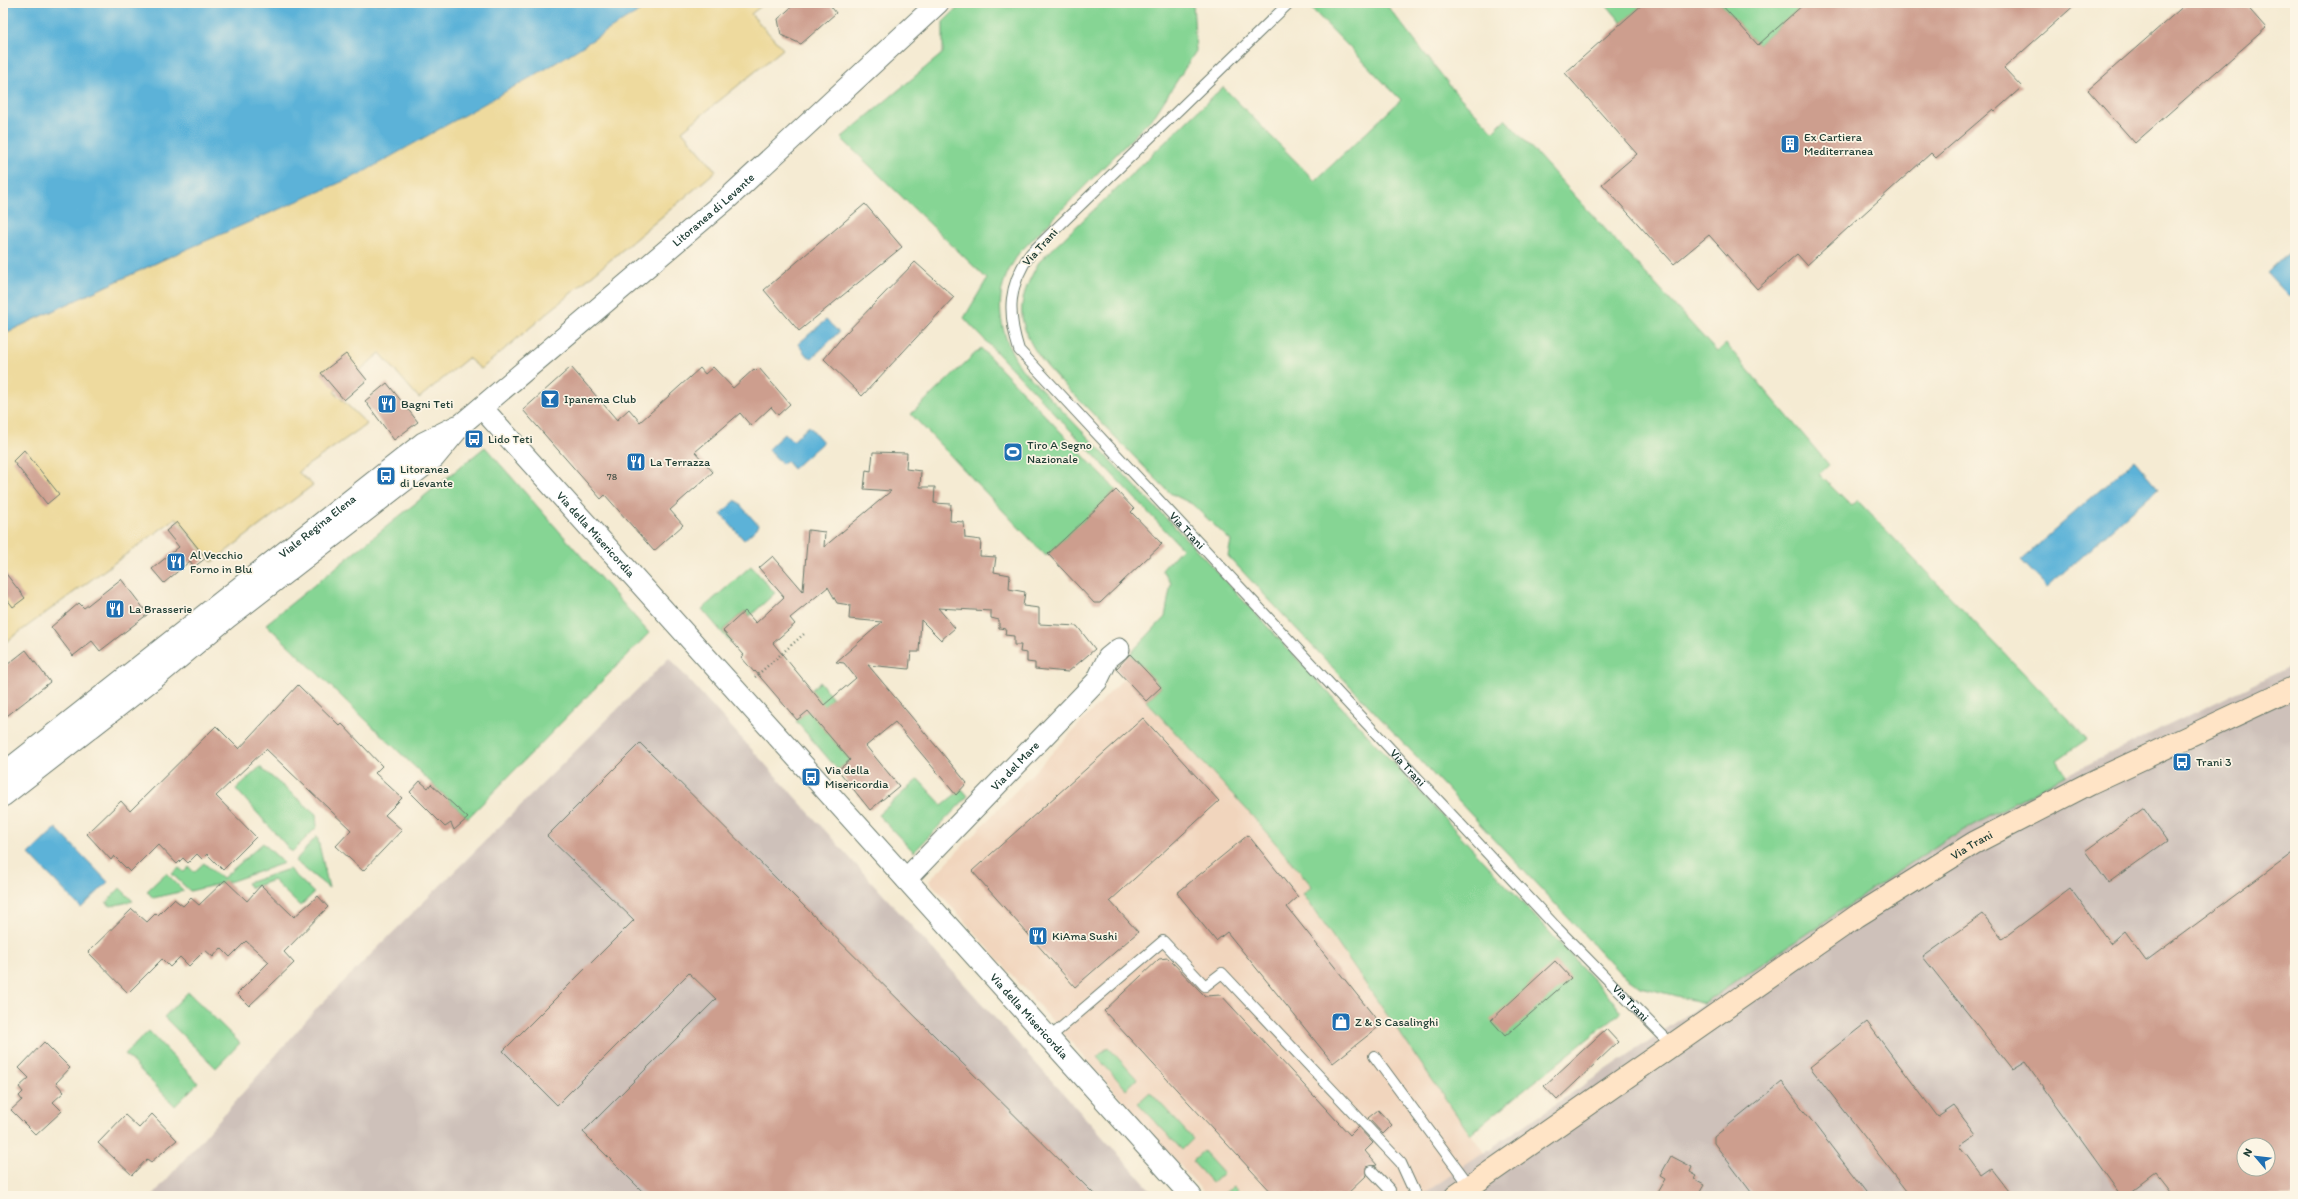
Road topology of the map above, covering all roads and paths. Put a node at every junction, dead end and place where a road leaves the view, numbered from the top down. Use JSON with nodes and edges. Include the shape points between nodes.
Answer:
{"nodes":[{"id":1,"x":938,"y":3,"type":"edge"},
{"id":2,"x":1289,"y":3,"type":"edge"},
{"id":3,"x":482,"y":408,"type":"junction"},
{"id":4,"x":804,"y":634,"type":"dead end"},
{"id":5,"x":1119,"y":648,"type":"dead end"},
{"id":6,"x":755,"y":677,"type":"dead end"},
{"id":7,"x":2295,"y":687,"type":"edge"},
{"id":8,"x":76,"y":728,"type":"junction"},
{"id":9,"x":3,"y":774,"type":"edge"},
{"id":10,"x":3,"y":796,"type":"edge"},
{"id":11,"x":906,"y":879,"type":"junction"},
{"id":12,"x":1049,"y":1038,"type":"junction"},
{"id":13,"x":1673,"y":1046,"type":"junction"},
{"id":14,"x":1374,"y":1056,"type":"dead end"},
{"id":15,"x":1372,"y":1171,"type":"dead end"},
{"id":16,"x":1390,"y":1190,"type":"dead end"},
{"id":17,"x":1463,"y":1191,"type":"edge"},
{"id":18,"x":1191,"y":1196,"type":"edge"},
{"id":19,"x":1416,"y":1196,"type":"edge"}],
"edges":[{"from":1,"to":3,"type":"street","name":"Litoranea di Levante","via":[[727,199]]},
{"from":2,"to":13,"type":"lane","name":"Via Trani","via":[[1031,252],[1019,270],[1013,286],[1012,328],[1019,350],[1558,929]]},
{"from":3,"to":8,"type":"street","name":"Viale Regina Elena","via":[[463,423],[423,443],[181,645]]},
{"from":3,"to":11,"type":"street","name":"Via della Misericordia"},
{"from":4,"to":6,"type":"path"},
{"from":5,"to":11,"type":"street","name":"Via del Mare","via":[[1108,658],[1097,682]]},
{"from":7,"to":13,"type":"main road","name":"Via Trani","via":[[2090,783],[1974,843],[1857,916]]},
{"from":8,"to":9,"type":"street","name":"Viale Regina Elena"},
{"from":8,"to":10,"type":"street","name":"Viale Regina Elena"},
{"from":11,"to":12,"type":"street","name":"Via della Misericordia"},
{"from":12,"to":18,"type":"street","name":"Via della Misericordia"},
{"from":12,"to":19,"type":"lane","via":[[1163,941],[1205,986],[1222,973],[1401,1163]]},
{"from":13,"to":17,"type":"main road","name":"Via Trani"},
{"from":14,"to":17,"type":"lane"},
{"from":15,"to":16,"type":"lane"}]}
